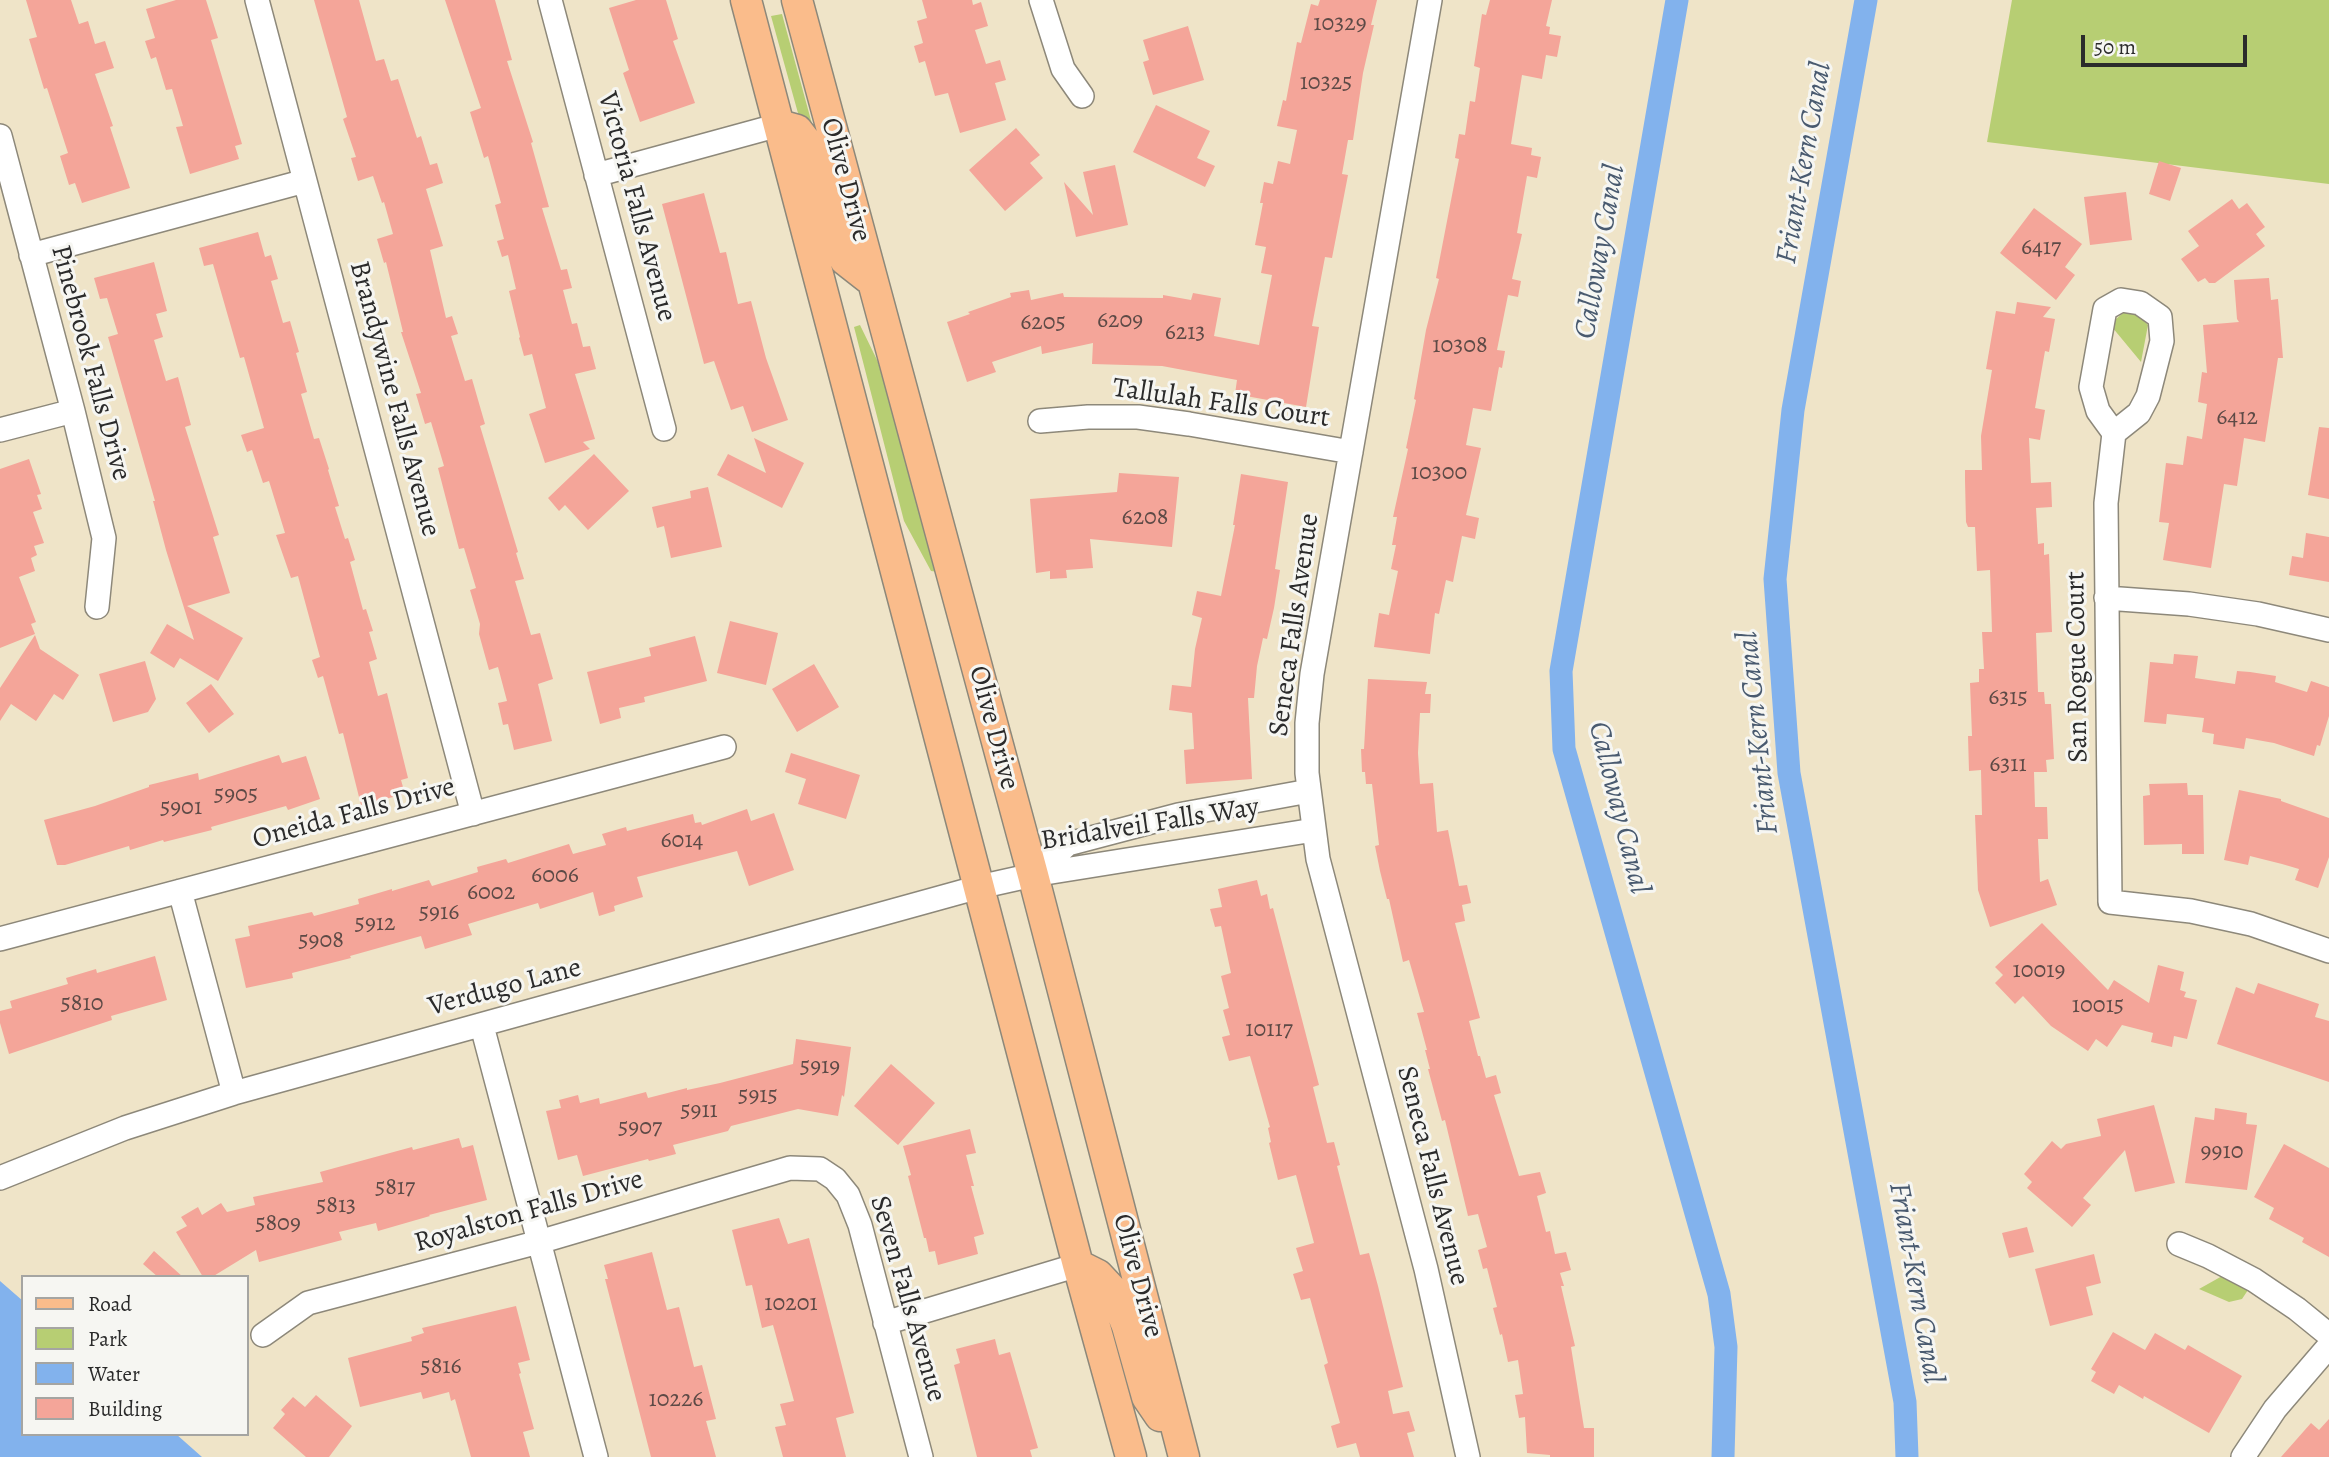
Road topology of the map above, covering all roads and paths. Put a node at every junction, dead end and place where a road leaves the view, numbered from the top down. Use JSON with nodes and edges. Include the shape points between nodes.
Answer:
{"nodes":[{"id":1,"x":257,"y":0,"type":"edge"},
{"id":2,"x":550,"y":0,"type":"edge"},
{"id":3,"x":746,"y":0,"type":"edge"},
{"id":4,"x":797,"y":0,"type":"edge"},
{"id":5,"x":1041,"y":0,"type":"edge"},
{"id":6,"x":1430,"y":0,"type":"edge"},
{"id":7,"x":1082,"y":96,"type":"dead end"},
{"id":8,"x":779,"y":125,"type":"junction"},
{"id":9,"x":0,"y":136,"type":"edge"},
{"id":10,"x":596,"y":174,"type":"junction"},
{"id":11,"x":305,"y":181,"type":"junction"},
{"id":12,"x":31,"y":254,"type":"junction"},
{"id":13,"x":872,"y":281,"type":"junction"},
{"id":14,"x":73,"y":411,"type":"junction"},
{"id":15,"x":1040,"y":421,"type":"dead end"},
{"id":16,"x":664,"y":429,"type":"dead end"},
{"id":17,"x":0,"y":430,"type":"edge"},
{"id":18,"x":2114,"y":433,"type":"junction"},
{"id":19,"x":1351,"y":452,"type":"junction"},
{"id":20,"x":2106,"y":598,"type":"junction"},
{"id":21,"x":97,"y":607,"type":"dead end"},
{"id":22,"x":2329,"y":630,"type":"edge"},
{"id":23,"x":724,"y":747,"type":"dead end"},
{"id":24,"x":1309,"y":790,"type":"junction"},
{"id":25,"x":473,"y":814,"type":"junction"},
{"id":26,"x":1314,"y":830,"type":"junction"},
{"id":27,"x":1032,"y":875,"type":"junction"},
{"id":28,"x":979,"y":887,"type":"junction"},
{"id":29,"x":180,"y":891,"type":"junction"},
{"id":30,"x":0,"y":939,"type":"edge"},
{"id":31,"x":2329,"y":951,"type":"edge"},
{"id":32,"x":482,"y":1026,"type":"junction"},
{"id":33,"x":234,"y":1093,"type":"junction"},
{"id":34,"x":820,"y":1169,"type":"joint"},
{"id":35,"x":0,"y":1178,"type":"edge"},
{"id":36,"x":539,"y":1242,"type":"junction"},
{"id":37,"x":2179,"y":1244,"type":"dead end"},
{"id":38,"x":1078,"y":1265,"type":"junction"},
{"id":39,"x":885,"y":1323,"type":"junction"},
{"id":40,"x":263,"y":1335,"type":"dead end"},
{"id":41,"x":2329,"y":1335,"type":"edge"},
{"id":42,"x":2329,"y":1346,"type":"edge"},
{"id":43,"x":1183,"y":1455,"type":"edge"},
{"id":44,"x":596,"y":1457,"type":"edge"},
{"id":45,"x":921,"y":1457,"type":"edge"},
{"id":46,"x":1131,"y":1457,"type":"edge"},
{"id":47,"x":1468,"y":1457,"type":"edge"},
{"id":48,"x":2243,"y":1457,"type":"edge"}],
"edges":[{"from":1,"to":11,"type":"street","name":"Brandywine Falls Avenue"},
{"from":2,"to":10,"type":"street","name":"Victoria Falls Avenue"},
{"from":3,"to":8,"type":"main road","name":"Olive Drive"},
{"from":4,"to":13,"type":"main road","name":"Olive Drive"},
{"from":5,"to":7,"type":"street","via":[[1063,69]]},
{"from":6,"to":19,"type":"street","name":"Seneca Falls Avenue"},
{"from":8,"to":10,"type":"street"},
{"from":8,"to":13,"type":"main road","via":[[797,130],[807,144],[845,260]]},
{"from":8,"to":28,"type":"main road","name":"Olive Drive"},
{"from":9,"to":12,"type":"street","name":"Pinebrook Falls Drive"},
{"from":10,"to":16,"type":"street","name":"Victoria Falls Avenue"},
{"from":11,"to":12,"type":"street"},
{"from":11,"to":25,"type":"street","name":"Brandywine Falls Avenue"},
{"from":12,"to":14,"type":"street","name":"Pinebrook Falls Drive"},
{"from":13,"to":27,"type":"main road","name":"Olive Drive"},
{"from":14,"to":17,"type":"street"},
{"from":14,"to":21,"type":"street","name":"Pinebrook Falls Drive","via":[[104,538]]},
{"from":15,"to":19,"type":"street","name":"Tallulah Falls Court","via":[[1138,418]]},
{"from":18,"to":18,"type":"street","via":[[2098,411],[2091,387],[2105,309],[2121,300],[2140,303],[2160,317],[2162,341],[2148,396],[2139,413]]},
{"from":18,"to":20,"type":"street","name":"San Rogue Court","via":[[2106,503]]},
{"from":19,"to":24,"type":"street","name":"Seneca Falls Avenue","via":[[1312,674],[1307,723]]},
{"from":20,"to":22,"type":"street","via":[[2189,604]]},
{"from":20,"to":31,"type":"street","name":"San Rogue Court","via":[[2110,902],[2191,911],[2251,924]]},
{"from":23,"to":25,"type":"street","name":"Oneida Falls Drive"},
{"from":24,"to":26,"type":"street","name":"Seneca Falls Avenue"},
{"from":24,"to":27,"type":"street","name":"Bridalveil Falls Way","via":[[1178,815],[1068,844]]},
{"from":25,"to":29,"type":"street","name":"Oneida Falls Drive"},
{"from":26,"to":27,"type":"street","name":"Bridalveil Falls Way"},
{"from":26,"to":47,"type":"street","name":"Seneca Falls Avenue","via":[[1426,1269]]},
{"from":27,"to":28,"type":"street","name":"Verdugo Lane"},
{"from":27,"to":43,"type":"main road","name":"Olive Drive"},
{"from":28,"to":32,"type":"street","name":"Verdugo Lane"},
{"from":28,"to":38,"type":"main road","name":"Olive Drive"},
{"from":29,"to":30,"type":"street","name":"Oneida Falls Drive"},
{"from":29,"to":33,"type":"street"},
{"from":32,"to":33,"type":"street","name":"Verdugo Lane"},
{"from":32,"to":36,"type":"street"},
{"from":33,"to":35,"type":"street","name":"Verdugo Lane","via":[[125,1128]]},
{"from":34,"to":36,"type":"street","name":"Royalston Falls Drive","via":[[790,1168]]},
{"from":34,"to":39,"type":"street","name":"Seven Falls Avenue","via":[[848,1195]]},
{"from":36,"to":40,"type":"street","name":"Royalston Falls Drive","via":[[308,1303]]},
{"from":36,"to":44,"type":"street"},
{"from":37,"to":41,"type":"street","via":[[2253,1280]]},
{"from":38,"to":39,"type":"street"},
{"from":38,"to":43,"type":"main road","via":[[1098,1275],[1113,1292],[1147,1397]]},
{"from":38,"to":46,"type":"main road","name":"Olive Drive"},
{"from":39,"to":45,"type":"street","name":"Seven Falls Avenue"},
{"from":42,"to":48,"type":"street","via":[[2274,1409]]}]}
